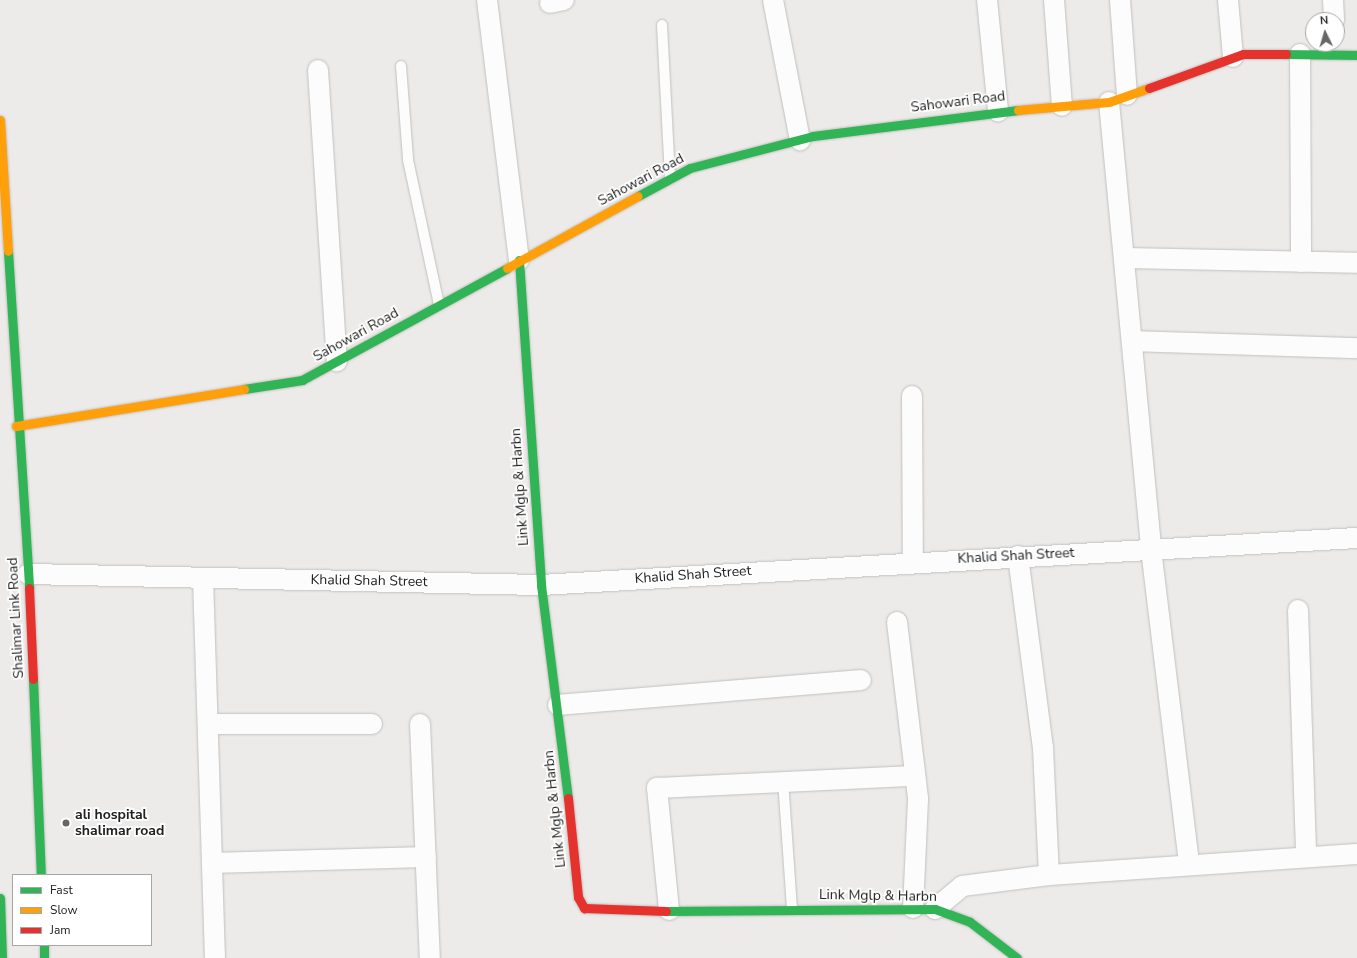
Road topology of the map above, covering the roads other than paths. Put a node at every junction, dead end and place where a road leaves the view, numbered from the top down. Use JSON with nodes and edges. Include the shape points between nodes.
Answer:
{"nodes":[{"id":1,"x":487,"y":0,"type":"edge"},
{"id":2,"x":773,"y":0,"type":"edge"},
{"id":3,"x":987,"y":0,"type":"edge"},
{"id":4,"x":1054,"y":0,"type":"edge"},
{"id":5,"x":1120,"y":0,"type":"edge"},
{"id":6,"x":1228,"y":0,"type":"edge"},
{"id":7,"x":1333,"y":0,"type":"edge"},
{"id":8,"x":1334,"y":12,"type":"edge"},
{"id":9,"x":662,"y":25,"type":"dead end"},
{"id":10,"x":1314,"y":52,"type":"edge"},
{"id":11,"x":1345,"y":52,"type":"edge"},
{"id":12,"x":1300,"y":54,"type":"junction"},
{"id":13,"x":1357,"y":55,"type":"edge"},
{"id":14,"x":1233,"y":58,"type":"junction"},
{"id":15,"x":401,"y":66,"type":"dead end"},
{"id":16,"x":318,"y":70,"type":"dead end"},
{"id":17,"x":1118,"y":98,"type":"junction"},
{"id":18,"x":1062,"y":106,"type":"junction"},
{"id":19,"x":998,"y":111,"type":"junction"},
{"id":20,"x":0,"y":120,"type":"edge"},
{"id":21,"x":800,"y":140,"type":"junction"},
{"id":22,"x":1,"y":169,"type":"edge"},
{"id":23,"x":670,"y":179,"type":"junction"},
{"id":24,"x":1124,"y":258,"type":"junction"},
{"id":25,"x":519,"y":260,"type":"junction"},
{"id":26,"x":1301,"y":262,"type":"junction"},
{"id":27,"x":1357,"y":263,"type":"edge"},
{"id":28,"x":439,"y":304,"type":"junction"},
{"id":29,"x":1132,"y":341,"type":"junction"},
{"id":30,"x":1357,"y":348,"type":"edge"},
{"id":31,"x":337,"y":361,"type":"junction"},
{"id":32,"x":912,"y":396,"type":"dead end"},
{"id":33,"x":16,"y":426,"type":"junction"},
{"id":34,"x":1357,"y":538,"type":"edge"},
{"id":35,"x":1151,"y":548,"type":"junction"},
{"id":36,"x":1018,"y":556,"type":"junction"},
{"id":37,"x":913,"y":561,"type":"junction"},
{"id":38,"x":28,"y":574,"type":"junction"},
{"id":39,"x":203,"y":578,"type":"junction"},
{"id":40,"x":541,"y":585,"type":"junction"},
{"id":41,"x":1298,"y":610,"type":"dead end"},
{"id":42,"x":897,"y":622,"type":"dead end"},
{"id":43,"x":861,"y":680,"type":"dead end"},
{"id":44,"x":558,"y":705,"type":"junction"},
{"id":45,"x":208,"y":724,"type":"junction"},
{"id":46,"x":372,"y":724,"type":"dead end"},
{"id":47,"x":420,"y":724,"type":"dead end"},
{"id":48,"x":915,"y":776,"type":"junction"},
{"id":49,"x":783,"y":780,"type":"junction"},
{"id":50,"x":1357,"y":854,"type":"edge"},
{"id":51,"x":426,"y":857,"type":"junction"},
{"id":52,"x":1306,"y":857,"type":"junction"},
{"id":53,"x":212,"y":863,"type":"junction"},
{"id":54,"x":1189,"y":865,"type":"junction"},
{"id":55,"x":41,"y":874,"type":"edge"},
{"id":56,"x":1049,"y":875,"type":"junction"},
{"id":57,"x":0,"y":898,"type":"edge"},
{"id":58,"x":913,"y":908,"type":"junction"},
{"id":59,"x":792,"y":909,"type":"junction"},
{"id":60,"x":934,"y":909,"type":"junction"},
{"id":61,"x":669,"y":910,"type":"junction"},
{"id":62,"x":44,"y":946,"type":"edge"},
{"id":63,"x":2,"y":958,"type":"edge"},
{"id":64,"x":44,"y":958,"type":"edge"},
{"id":65,"x":215,"y":958,"type":"edge"},
{"id":66,"x":430,"y":958,"type":"edge"},
{"id":67,"x":1017,"y":958,"type":"edge"}],
"edges":[{"from":1,"to":25,"type":"street"},
{"from":2,"to":21,"type":"street"},
{"from":3,"to":19,"type":"street"},
{"from":4,"to":18,"type":"street"},
{"from":5,"to":17,"type":"street"},
{"from":6,"to":14,"type":"street"},
{"from":7,"to":8,"type":"street"},
{"from":9,"to":23,"type":"lane"},
{"from":10,"to":12,"type":"street","name":"Sahowari Road"},
{"from":11,"to":13,"type":"street","name":"Sahowari Road"},
{"from":12,"to":14,"type":"street","name":"Sahowari Road","via":[[1243,54]]},
{"from":12,"to":26,"type":"street"},
{"from":14,"to":17,"type":"street","name":"Sahowari Road"},
{"from":15,"to":28,"type":"lane","via":[[408,160]]},
{"from":16,"to":31,"type":"street"},
{"from":17,"to":18,"type":"street","name":"Sahowari Road"},
{"from":17,"to":24,"type":"street"},
{"from":18,"to":19,"type":"street","name":"Sahowari Road"},
{"from":19,"to":21,"type":"street","name":"Sahowari Road"},
{"from":20,"to":22,"type":"street","name":"Shalimar Link Road"},
{"from":21,"to":23,"type":"street","name":"Sahowari Road","via":[[690,168]]},
{"from":22,"to":33,"type":"street","name":"Shalimar Link Road"},
{"from":23,"to":25,"type":"street","name":"Sahowari Road"},
{"from":24,"to":26,"type":"street"},
{"from":24,"to":29,"type":"street"},
{"from":25,"to":28,"type":"street","name":"Sahowari Road"},
{"from":25,"to":40,"type":"street","name":"Link Mglp & Harbn"},
{"from":26,"to":27,"type":"street"},
{"from":28,"to":31,"type":"street","name":"Sahowari Road"},
{"from":29,"to":30,"type":"street"},
{"from":29,"to":35,"type":"street"},
{"from":31,"to":33,"type":"street","name":"Sahowari Road","via":[[302,380]]},
{"from":32,"to":37,"type":"street"},
{"from":33,"to":38,"type":"street","name":"Shalimar Link Road"},
{"from":34,"to":35,"type":"street","name":"Khalid Shah Street"},
{"from":35,"to":36,"type":"street","name":"Khalid Shah Street"},
{"from":35,"to":54,"type":"street"},
{"from":36,"to":37,"type":"street","name":"Khalid Shah Street"},
{"from":36,"to":56,"type":"street","via":[[1043,748]]},
{"from":37,"to":40,"type":"street","name":"Khalid Shah Street"},
{"from":38,"to":39,"type":"street","name":"Khalid Shah Street"},
{"from":38,"to":55,"type":"street","name":"Shalimar Link Road"},
{"from":39,"to":40,"type":"street","name":"Khalid Shah Street"},
{"from":39,"to":45,"type":"street"},
{"from":40,"to":44,"type":"street","name":"Link Mglp & Harbn"},
{"from":41,"to":52,"type":"street"},
{"from":42,"to":48,"type":"street"},
{"from":43,"to":44,"type":"street"},
{"from":44,"to":61,"type":"street","name":"Link Mglp & Harbn","via":[[578,897],[584,908]]},
{"from":45,"to":46,"type":"street"},
{"from":45,"to":53,"type":"street"},
{"from":47,"to":51,"type":"street"},
{"from":48,"to":49,"type":"street"},
{"from":48,"to":58,"type":"street","via":[[918,799]]},
{"from":49,"to":59,"type":"lane"},
{"from":49,"to":61,"type":"street","via":[[657,788]]},
{"from":50,"to":52,"type":"street"},
{"from":51,"to":53,"type":"street"},
{"from":51,"to":66,"type":"street"},
{"from":52,"to":54,"type":"street"},
{"from":53,"to":65,"type":"street"},
{"from":54,"to":56,"type":"street"},
{"from":56,"to":60,"type":"street","via":[[962,886]]},
{"from":57,"to":63,"type":"street"},
{"from":58,"to":59,"type":"street","name":"Link Mglp & Harbn"},
{"from":58,"to":60,"type":"street","name":"Link Mglp & Harbn"},
{"from":59,"to":61,"type":"street","name":"Link Mglp & Harbn"},
{"from":60,"to":67,"type":"street","name":"Link Mglp & Harbn","via":[[970,922]]},
{"from":62,"to":64,"type":"street"}]}
